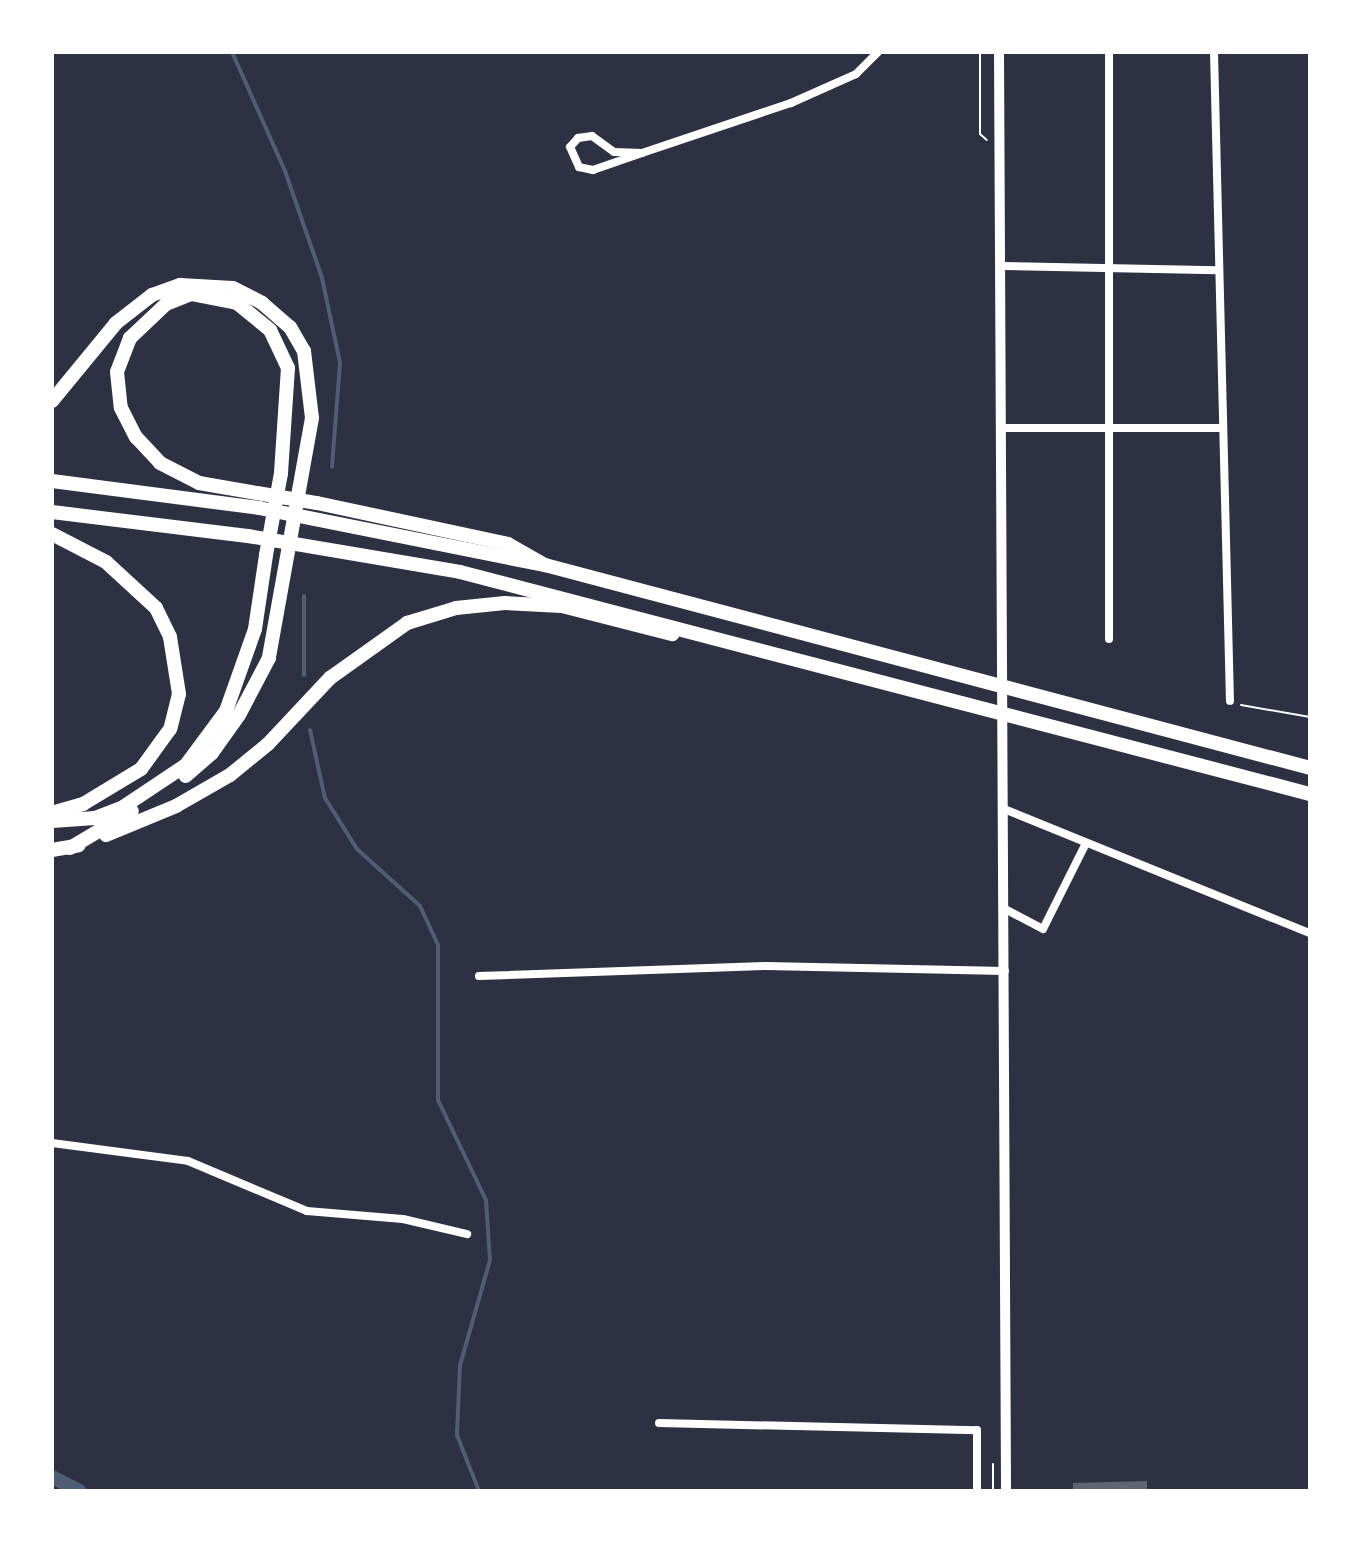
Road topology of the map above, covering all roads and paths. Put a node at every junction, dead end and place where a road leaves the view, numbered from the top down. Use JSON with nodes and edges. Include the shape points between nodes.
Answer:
{"nodes":[{"id":1,"x":878,"y":52,"type":"edge"},
{"id":2,"x":999,"y":52,"type":"edge"},
{"id":3,"x":1109,"y":52,"type":"edge"},
{"id":4,"x":1214,"y":52,"type":"edge"},
{"id":5,"x":642,"y":153,"type":"junction"},
{"id":6,"x":1002,"y":266,"type":"junction"},
{"id":7,"x":1109,"y":267,"type":"junction"},
{"id":8,"x":1217,"y":270,"type":"junction"},
{"id":9,"x":52,"y":401,"type":"edge"},
{"id":10,"x":1005,"y":428,"type":"junction"},
{"id":11,"x":1112,"y":428,"type":"junction"},
{"id":12,"x":1222,"y":428,"type":"junction"},
{"id":13,"x":52,"y":481,"type":"edge"},
{"id":14,"x":258,"y":500,"type":"junction"},
{"id":15,"x":52,"y":512,"type":"edge"},
{"id":16,"x":52,"y":534,"type":"edge"},
{"id":17,"x":545,"y":565,"type":"junction"},
{"id":18,"x":1109,"y":639,"type":"dead end"},
{"id":19,"x":867,"y":675,"type":"junction"},
{"id":20,"x":1230,"y":701,"type":"joint"},
{"id":21,"x":1310,"y":717,"type":"edge"},
{"id":22,"x":1310,"y":768,"type":"edge"},
{"id":23,"x":1310,"y":794,"type":"edge"},
{"id":24,"x":1004,"y":809,"type":"junction"},
{"id":25,"x":52,"y":813,"type":"edge"},
{"id":26,"x":52,"y":821,"type":"edge"},
{"id":27,"x":1086,"y":843,"type":"junction"},
{"id":28,"x":70,"y":848,"type":"junction"},
{"id":29,"x":52,"y":850,"type":"edge"},
{"id":30,"x":1005,"y":909,"type":"junction"},
{"id":31,"x":1310,"y":933,"type":"edge"},
{"id":32,"x":1005,"y":971,"type":"junction"},
{"id":33,"x":479,"y":976,"type":"dead end"},
{"id":34,"x":52,"y":1143,"type":"edge"},
{"id":35,"x":467,"y":1234,"type":"dead end"},
{"id":36,"x":659,"y":1423,"type":"dead end"},
{"id":37,"x":977,"y":1491,"type":"edge"},
{"id":38,"x":1006,"y":1491,"type":"edge"}],
"edges":[{"from":1,"to":5,"type":"street","via":[[856,74],[791,103]]},
{"from":2,"to":6,"type":"street"},
{"from":3,"to":7,"type":"street"},
{"from":4,"to":8,"type":"street"},
{"from":5,"to":5,"type":"street","via":[[614,152],[588,135],[573,142],[570,152],[579,167],[593,170]]},
{"from":6,"to":7,"type":"street"},
{"from":6,"to":10,"type":"street"},
{"from":7,"to":8,"type":"street"},
{"from":7,"to":11,"type":"street"},
{"from":8,"to":12,"type":"street"},
{"from":9,"to":28,"type":"highway","via":[[133,308],[152,295],[198,283],[233,288],[290,327],[304,351],[312,390],[303,482],[269,658],[239,715],[212,753],[187,775]]},
{"from":10,"to":11,"type":"street"},
{"from":10,"to":24,"type":"street"},
{"from":11,"to":12,"type":"street"},
{"from":11,"to":18,"type":"street"},
{"from":12,"to":20,"type":"street"},
{"from":13,"to":14,"type":"highway"},
{"from":14,"to":17,"type":"highway","via":[[308,517]]},
{"from":14,"to":17,"type":"highway","via":[[317,503],[508,544]]},
{"from":14,"to":26,"type":"highway","via":[[199,483],[160,463],[136,437],[121,408],[117,372],[130,338],[166,304],[191,294],[237,303],[253,313],[270,330],[288,368],[281,473],[255,629],[226,711],[186,765],[123,807],[95,818]]},
{"from":15,"to":19,"type":"highway","via":[[304,544],[545,591]]},
{"from":16,"to":25,"type":"highway","via":[[106,562],[156,608],[178,668],[179,694],[170,729],[141,769],[83,804]]},
{"from":17,"to":22,"type":"highway"},
{"from":19,"to":23,"type":"highway"},
{"from":19,"to":28,"type":"highway","via":[[842,677],[562,606],[456,608],[407,623],[365,648],[230,775],[176,806]]},
{"from":20,"to":21,"type":"path"},
{"from":24,"to":27,"type":"street"},
{"from":24,"to":30,"type":"street"},
{"from":27,"to":30,"type":"street","via":[[1043,929]]},
{"from":27,"to":31,"type":"street"},
{"from":28,"to":29,"type":"highway"},
{"from":30,"to":32,"type":"street"},
{"from":32,"to":33,"type":"street","via":[[766,966]]},
{"from":32,"to":38,"type":"street"},
{"from":34,"to":35,"type":"street","via":[[188,1161],[307,1211],[403,1219]]},
{"from":36,"to":37,"type":"street","via":[[977,1430]]}]}
